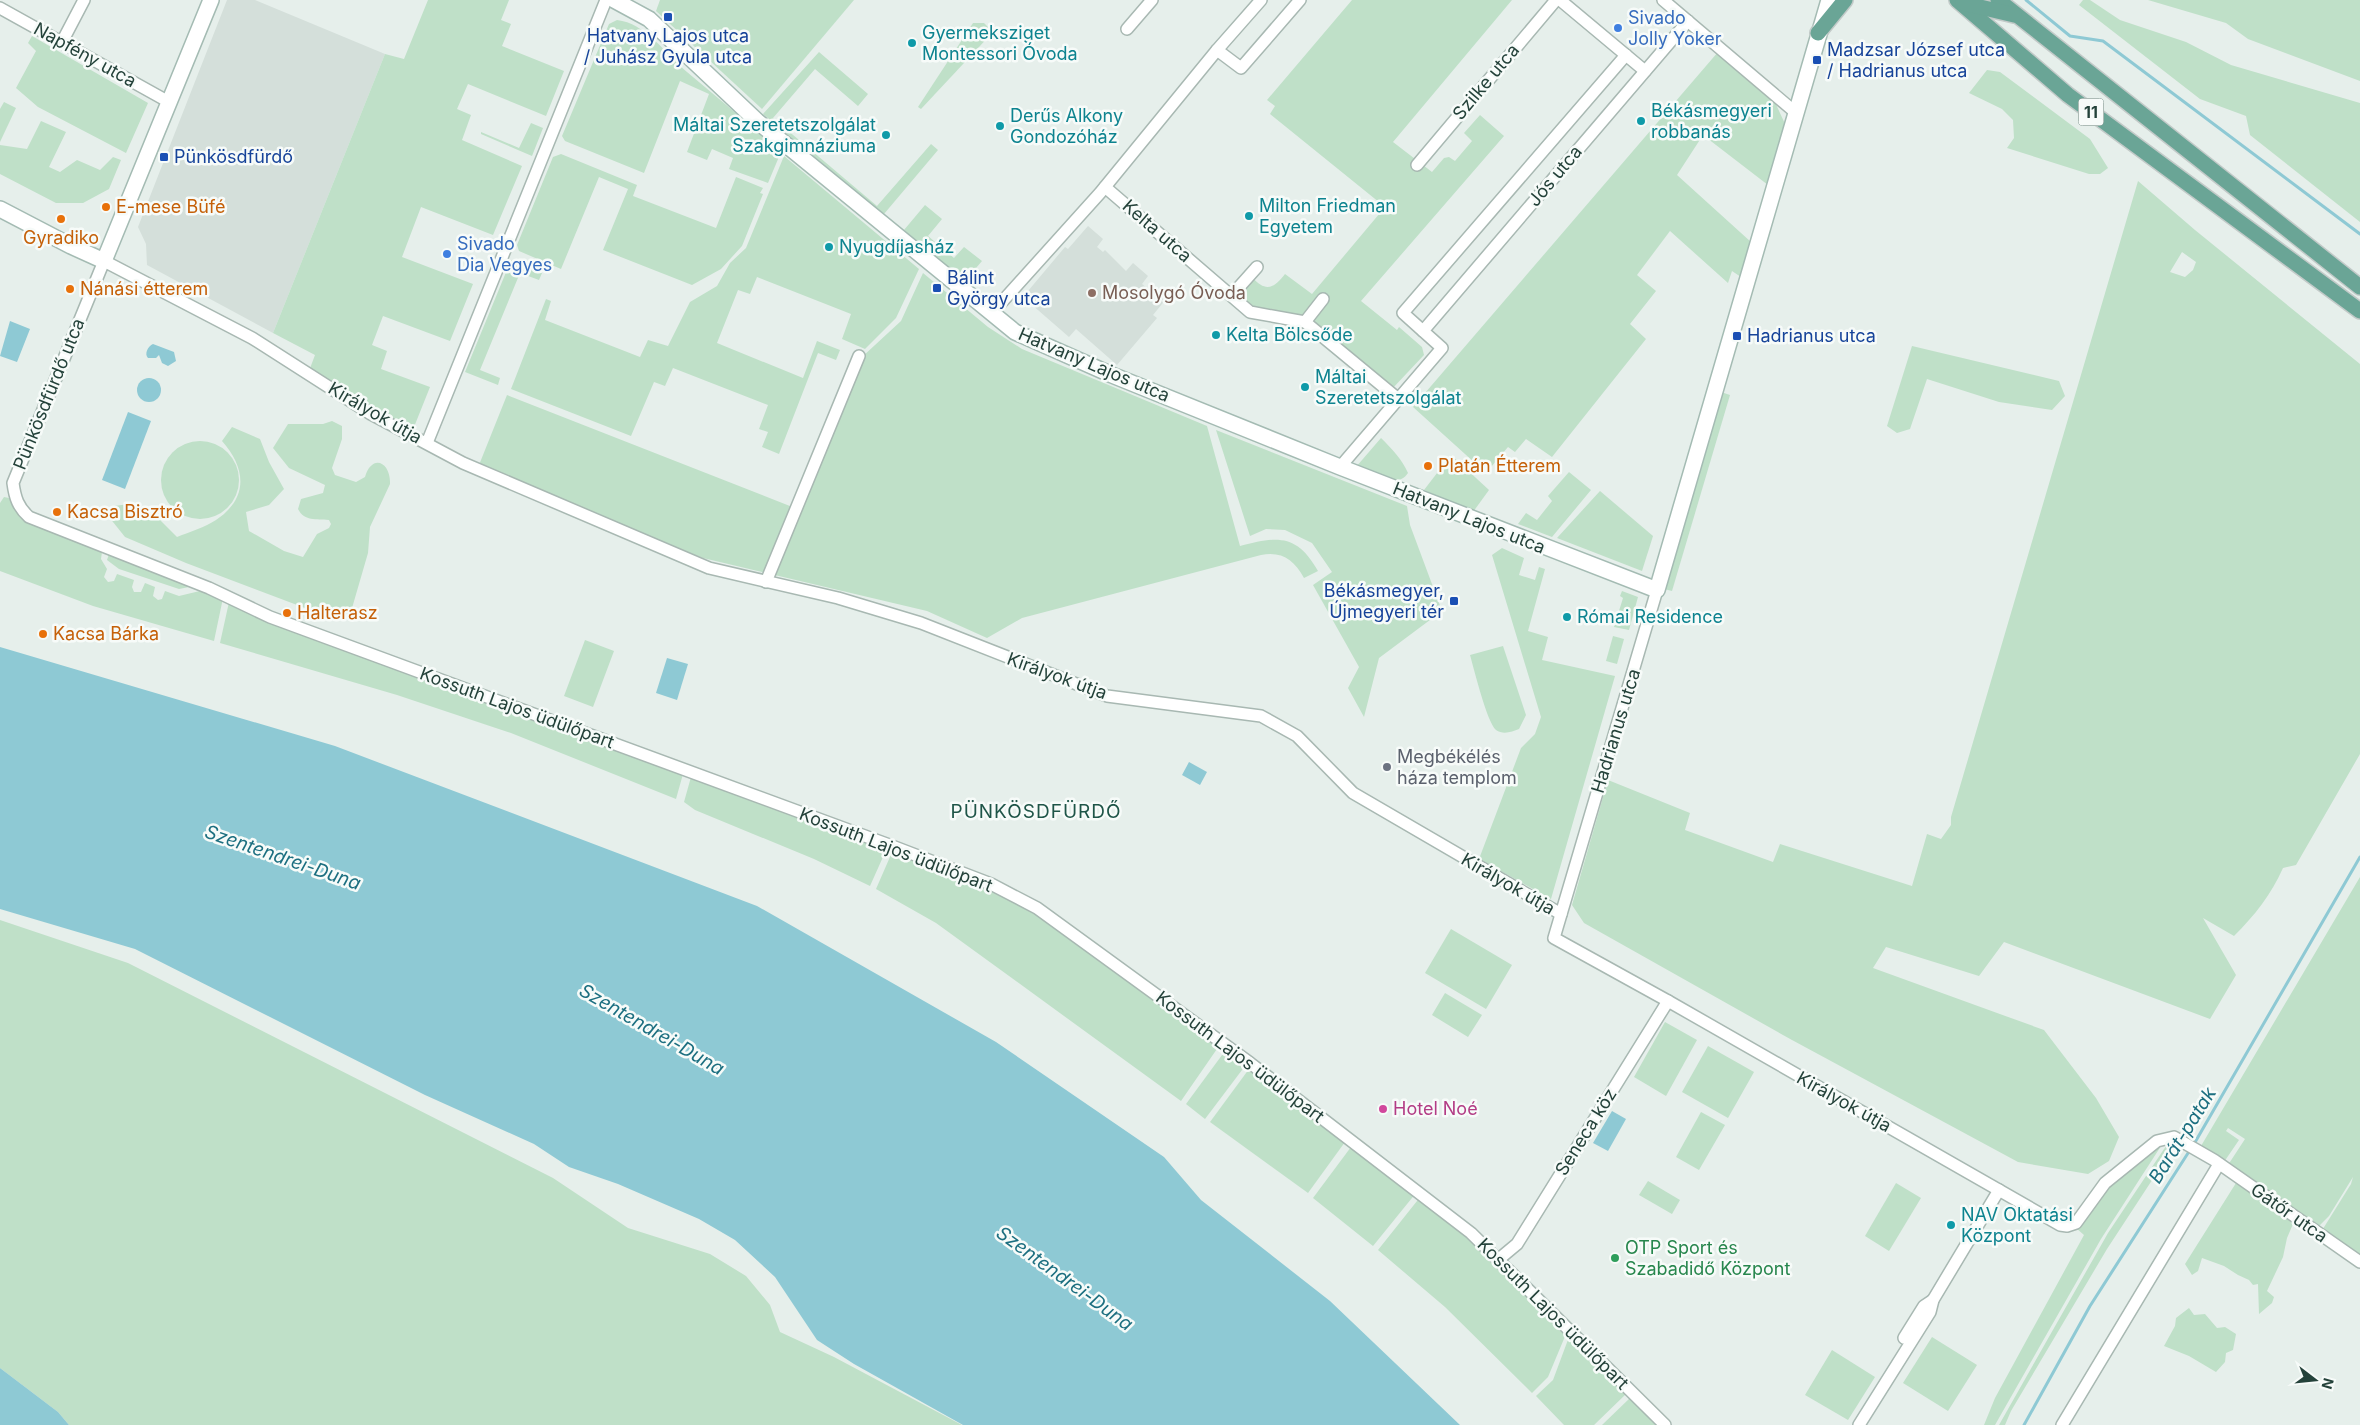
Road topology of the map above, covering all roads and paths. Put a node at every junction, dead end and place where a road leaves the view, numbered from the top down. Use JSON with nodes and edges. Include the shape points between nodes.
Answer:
{"nodes":[{"id":1,"x":84,"y":0,"type":"edge"},
{"id":2,"x":211,"y":0,"type":"edge"},
{"id":3,"x":606,"y":0,"type":"edge"},
{"id":4,"x":614,"y":0,"type":"edge"},
{"id":5,"x":1152,"y":0,"type":"edge"},
{"id":6,"x":1261,"y":0,"type":"edge"},
{"id":7,"x":1300,"y":0,"type":"edge"},
{"id":8,"x":1558,"y":0,"type":"edge"},
{"id":9,"x":1663,"y":0,"type":"edge"},
{"id":10,"x":1829,"y":0,"type":"edge"},
{"id":11,"x":1845,"y":0,"type":"edge"},
{"id":12,"x":1998,"y":0,"type":"edge"},
{"id":13,"x":1956,"y":1,"type":"edge"},
{"id":14,"x":0,"y":8,"type":"edge"},
{"id":15,"x":2018,"y":16,"type":"junction"},
{"id":16,"x":1688,"y":22,"type":"junction"},
{"id":17,"x":1127,"y":29,"type":"dead end"},
{"id":18,"x":1818,"y":33,"type":"junction"},
{"id":19,"x":62,"y":42,"type":"junction"},
{"id":20,"x":1217,"y":50,"type":"junction"},
{"id":21,"x":1626,"y":55,"type":"junction"},
{"id":22,"x":1645,"y":71,"type":"junction"},
{"id":23,"x":169,"y":102,"type":"junction"},
{"id":24,"x":1795,"y":112,"type":"junction"},
{"id":25,"x":1417,"y":165,"type":"dead end"},
{"id":26,"x":1105,"y":187,"type":"junction"},
{"id":27,"x":0,"y":209,"type":"edge"},
{"id":28,"x":104,"y":261,"type":"junction"},
{"id":29,"x":1257,"y":267,"type":"dead end"},
{"id":30,"x":2360,"y":287,"type":"edge"},
{"id":31,"x":1232,"y":295,"type":"junction"},
{"id":32,"x":1323,"y":299,"type":"dead end"},
{"id":33,"x":2360,"y":311,"type":"edge"},
{"id":34,"x":991,"y":314,"type":"junction"},
{"id":35,"x":1305,"y":322,"type":"junction"},
{"id":36,"x":1423,"y":331,"type":"junction"},
{"id":37,"x":859,"y":356,"type":"dead end"},
{"id":38,"x":1397,"y":398,"type":"junction"},
{"id":39,"x":427,"y":444,"type":"junction"},
{"id":40,"x":1340,"y":467,"type":"junction"},
{"id":41,"x":13,"y":483,"type":"joint"},
{"id":42,"x":766,"y":582,"type":"junction"},
{"id":43,"x":1658,"y":590,"type":"junction"},
{"id":44,"x":1561,"y":914,"type":"junction"},
{"id":45,"x":1668,"y":1001,"type":"junction"},
{"id":46,"x":2175,"y":1138,"type":"joint"},
{"id":47,"x":2216,"y":1162,"type":"junction"},
{"id":48,"x":1999,"y":1190,"type":"junction"},
{"id":49,"x":1499,"y":1259,"type":"junction"},
{"id":50,"x":2360,"y":1262,"type":"edge"},
{"id":51,"x":1933,"y":1300,"type":"junction"},
{"id":52,"x":1665,"y":1425,"type":"edge"},
{"id":53,"x":1850,"y":1425,"type":"edge"},
{"id":54,"x":1859,"y":1425,"type":"edge"},
{"id":55,"x":2062,"y":1425,"type":"edge"}],
"edges":[{"from":1,"to":19,"type":"street"},
{"from":2,"to":23,"type":"street","name":"Pünkösdfürdő utca"},
{"from":3,"to":39,"type":"street"},
{"from":4,"to":34,"type":"street","name":"Hatvany Lajos utca","via":[[649,19],[758,121]]},
{"from":5,"to":17,"type":"street"},
{"from":6,"to":20,"type":"street"},
{"from":7,"to":20,"type":"street","via":[[1241,68]]},
{"from":8,"to":21,"type":"street","name":"Szilke utca"},
{"from":8,"to":25,"type":"street","name":"Szilke utca"},
{"from":9,"to":16,"type":"street"},
{"from":10,"to":18,"type":"street","name":"Hadrianus utca"},
{"from":11,"to":18,"type":"main road"},
{"from":12,"to":15,"type":"main road","number":"11"},
{"from":13,"to":15,"type":"main road"},
{"from":13,"to":33,"type":"main road","number":"11","via":[[2068,95]]},
{"from":14,"to":19,"type":"street","name":"Napfény utca"},
{"from":15,"to":30,"type":"main road","number":"11"},
{"from":16,"to":22,"type":"street","name":"Jós utca"},
{"from":16,"to":24,"type":"street"},
{"from":18,"to":24,"type":"street","name":"Hadrianus utca"},
{"from":19,"to":23,"type":"street","name":"Napfény utca"},
{"from":20,"to":26,"type":"street"},
{"from":21,"to":22,"type":"street","name":"Szilke utca"},
{"from":21,"to":36,"type":"street","name":"Jós utca","via":[[1404,313]]},
{"from":22,"to":36,"type":"street","name":"Jós utca"},
{"from":23,"to":28,"type":"street","name":"Pünkösdfürdő utca"},
{"from":24,"to":43,"type":"street","name":"Hadrianus utca"},
{"from":26,"to":31,"type":"street","name":"Kelta utca"},
{"from":26,"to":34,"type":"street"},
{"from":27,"to":28,"type":"street","name":"Királyok útja"},
{"from":28,"to":39,"type":"street","name":"Királyok útja","via":[[252,338],[370,414]]},
{"from":28,"to":41,"type":"street","name":"Pünkösdfürdő utca"},
{"from":29,"to":31,"type":"street"},
{"from":31,"to":35,"type":"street","name":"Kelta utca","via":[[1250,312]]},
{"from":32,"to":35,"type":"street"},
{"from":34,"to":40,"type":"street","name":"Hatvany Lajos utca","via":[[1028,339]]},
{"from":35,"to":38,"type":"street","name":"Kelta utca"},
{"from":36,"to":38,"type":"street","name":"Jós utca","via":[[1442,348]]},
{"from":37,"to":42,"type":"street"},
{"from":38,"to":40,"type":"street","name":"Jós utca"},
{"from":39,"to":42,"type":"street","name":"Királyok útja","via":[[494,477],[709,568]]},
{"from":40,"to":43,"type":"street","name":"Hatvany Lajos utca"},
{"from":41,"to":49,"type":"street","name":"Kossuth Lajos üdülőpart","via":[[21,509],[29,517],[209,588],[270,618],[892,846],[1019,898],[1054,919],[1250,1063],[1420,1192]]},
{"from":42,"to":44,"type":"street","name":"Királyok útja","via":[[838,598],[921,623],[1107,696],[1262,716],[1298,736],[1353,793]]},
{"from":43,"to":44,"type":"street","name":"Hadrianus utca"},
{"from":44,"to":45,"type":"street","name":"Királyok útja","via":[[1554,938]]},
{"from":45,"to":48,"type":"street","name":"Királyok útja"},
{"from":45,"to":49,"type":"street","name":"Seneca köz","via":[[1517,1244]]},
{"from":46,"to":47,"type":"street","name":"Gátőr utca"},
{"from":46,"to":48,"type":"street","name":"Királyok útja","via":[[2157,1141],[2105,1183],[2076,1223],[2067,1226]]},
{"from":47,"to":50,"type":"street","name":"Gátőr utca"},
{"from":47,"to":55,"type":"street"},
{"from":48,"to":51,"type":"street"},
{"from":49,"to":52,"type":"street","name":"Kossuth Lajos üdülőpart"},
{"from":51,"to":53,"type":"street","via":[[1924,1306]]},
{"from":51,"to":54,"type":"street","via":[[1930,1312]]}]}
